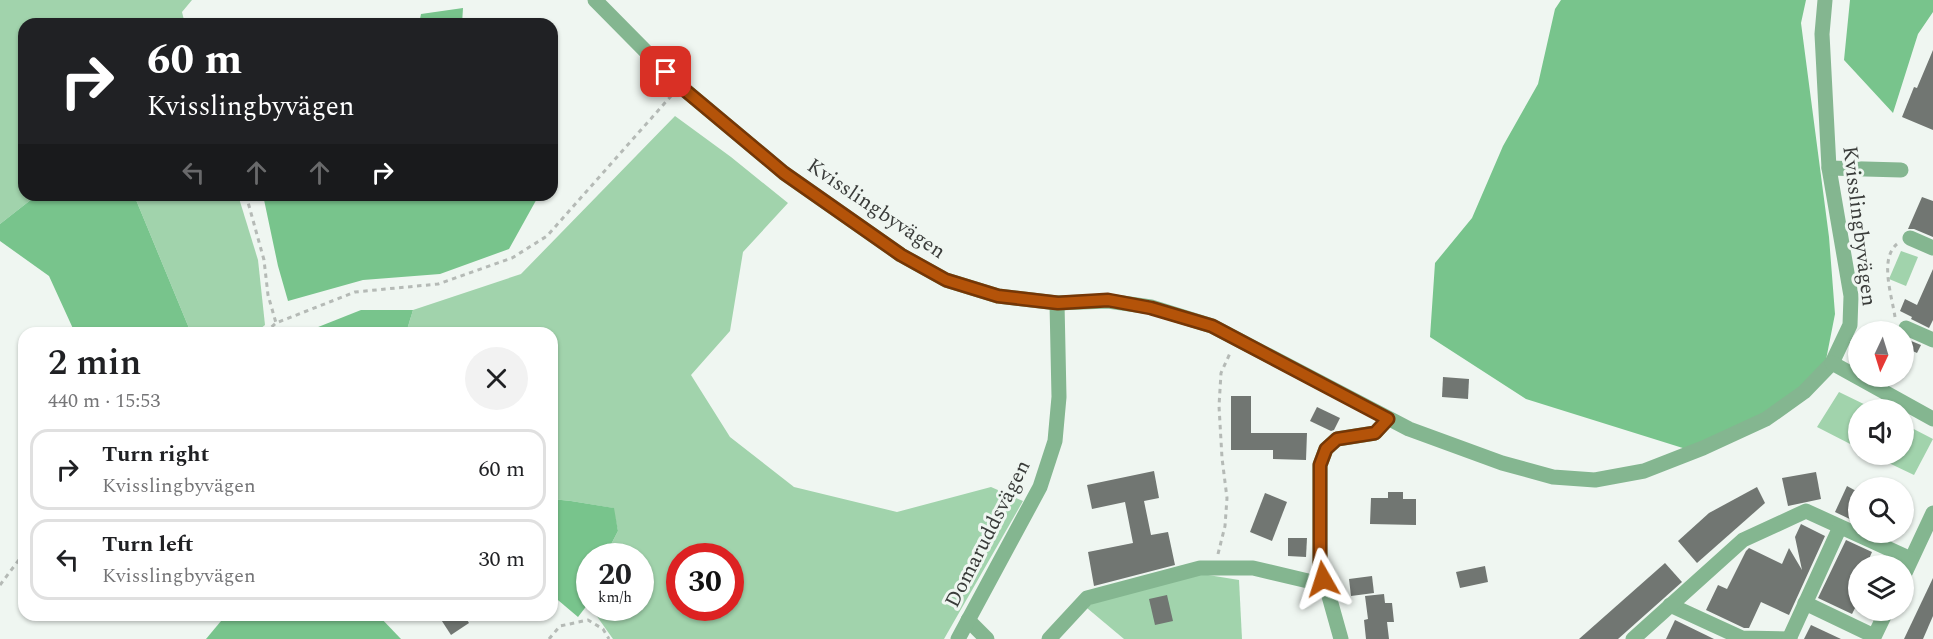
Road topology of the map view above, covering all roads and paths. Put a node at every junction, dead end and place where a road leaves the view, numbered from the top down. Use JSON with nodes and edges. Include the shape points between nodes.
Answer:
{"nodes":[{"id":1,"x":595,"y":0,"type":"edge"},
{"id":2,"x":1825,"y":0,"type":"edge"},
{"id":3,"x":680,"y":86,"type":"junction"},
{"id":4,"x":1829,"y":168,"type":"junction"},
{"id":5,"x":1901,"y":170,"type":"dead end"},
{"id":6,"x":248,"y":201,"type":"edge"},
{"id":7,"x":1910,"y":238,"type":"joint"},
{"id":8,"x":1933,"y":248,"type":"edge"},
{"id":9,"x":1058,"y":303,"type":"junction"},
{"id":10,"x":1896,"y":321,"type":"edge"},
{"id":11,"x":276,"y":323,"type":"junction"},
{"id":12,"x":272,"y":327,"type":"edge"},
{"id":13,"x":1914,"y":331,"type":"edge"},
{"id":14,"x":1236,"y":339,"type":"junction"},
{"id":15,"x":1933,"y":340,"type":"edge"},
{"id":16,"x":1832,"y":363,"type":"junction"},
{"id":17,"x":1388,"y":419,"type":"junction"},
{"id":18,"x":1933,"y":419,"type":"edge"},
{"id":19,"x":1933,"y":513,"type":"edge"},
{"id":20,"x":1840,"y":527,"type":"junction"},
{"id":21,"x":1902,"y":555,"type":"edge"},
{"id":22,"x":1913,"y":555,"type":"edge"},
{"id":23,"x":18,"y":561,"type":"edge"},
{"id":24,"x":1215,"y":568,"type":"junction"},
{"id":25,"x":0,"y":585,"type":"edge"},
{"id":26,"x":1324,"y":585,"type":"junction"},
{"id":27,"x":1805,"y":603,"type":"junction"},
{"id":28,"x":1670,"y":605,"type":"junction"},
{"id":29,"x":968,"y":620,"type":"junction"},
{"id":30,"x":1882,"y":621,"type":"edge"},
{"id":31,"x":1874,"y":638,"type":"edge"},
{"id":32,"x":549,"y":639,"type":"edge"},
{"id":33,"x":609,"y":639,"type":"edge"},
{"id":34,"x":958,"y":639,"type":"edge"},
{"id":35,"x":987,"y":639,"type":"edge"},
{"id":36,"x":1049,"y":639,"type":"edge"},
{"id":37,"x":1341,"y":639,"type":"edge"},
{"id":38,"x":1633,"y":639,"type":"edge"},
{"id":39,"x":1790,"y":639,"type":"edge"}],
"edges":[{"from":1,"to":3,"type":"street","name":"Kvisslingbyvägen"},
{"from":2,"to":4,"type":"street","name":"Kvisslingbyvägen","via":[[1822,34]]},
{"from":3,"to":9,"type":"street","name":"Kvisslingbyvägen","via":[[784,173],[901,255],[946,280],[998,296]]},
{"from":3,"to":11,"type":"path","via":[[547,236],[512,258],[438,284],[355,292]]},
{"from":4,"to":5,"type":"street"},
{"from":4,"to":16,"type":"street","name":"Kvisslingbyvägen","via":[[1851,296],[1850,325]]},
{"from":6,"to":11,"type":"path"},
{"from":7,"to":8,"type":"street"},
{"from":7,"to":10,"type":"path","via":[[1890,249],[1887,269]]},
{"from":9,"to":14,"type":"street","name":"Kvisslingbyvägen","via":[[1108,300],[1151,308],[1212,326]]},
{"from":9,"to":29,"type":"street","name":"Domaruddsvägen","via":[[1059,398],[1055,441],[1040,487]]},
{"from":11,"to":12,"type":"path"},
{"from":13,"to":15,"type":"street"},
{"from":14,"to":17,"type":"street","name":"Kvisslingbyvägen"},
{"from":14,"to":24,"type":"path","via":[[1221,373],[1219,406],[1227,498]]},
{"from":16,"to":17,"type":"street","name":"Kvisslingbyvägen","via":[[1804,392],[1766,419],[1644,471],[1595,480],[1553,477],[1512,466]]},
{"from":16,"to":18,"type":"street"},
{"from":17,"to":26,"type":"street","via":[[1375,433],[1337,439],[1326,449],[1320,465],[1320,564]]},
{"from":19,"to":22,"type":"street"},
{"from":20,"to":21,"type":"street"},
{"from":20,"to":27,"type":"street"},
{"from":20,"to":28,"type":"street","via":[[1806,511],[1743,540]]},
{"from":23,"to":25,"type":"path"},
{"from":24,"to":26,"type":"street","via":[[1253,568]]},
{"from":24,"to":36,"type":"street","via":[[1200,568],[1087,598]]},
{"from":26,"to":37,"type":"street"},
{"from":27,"to":31,"type":"street"},
{"from":27,"to":39,"type":"street"},
{"from":28,"to":38,"type":"street"},
{"from":28,"to":39,"type":"street","via":[[1742,638]]},
{"from":29,"to":34,"type":"street","name":"Domaruddsvägen"},
{"from":29,"to":35,"type":"street"},
{"from":30,"to":31,"type":"street"},
{"from":32,"to":33,"type":"path","via":[[560,626],[588,620],[603,629]]}]}
